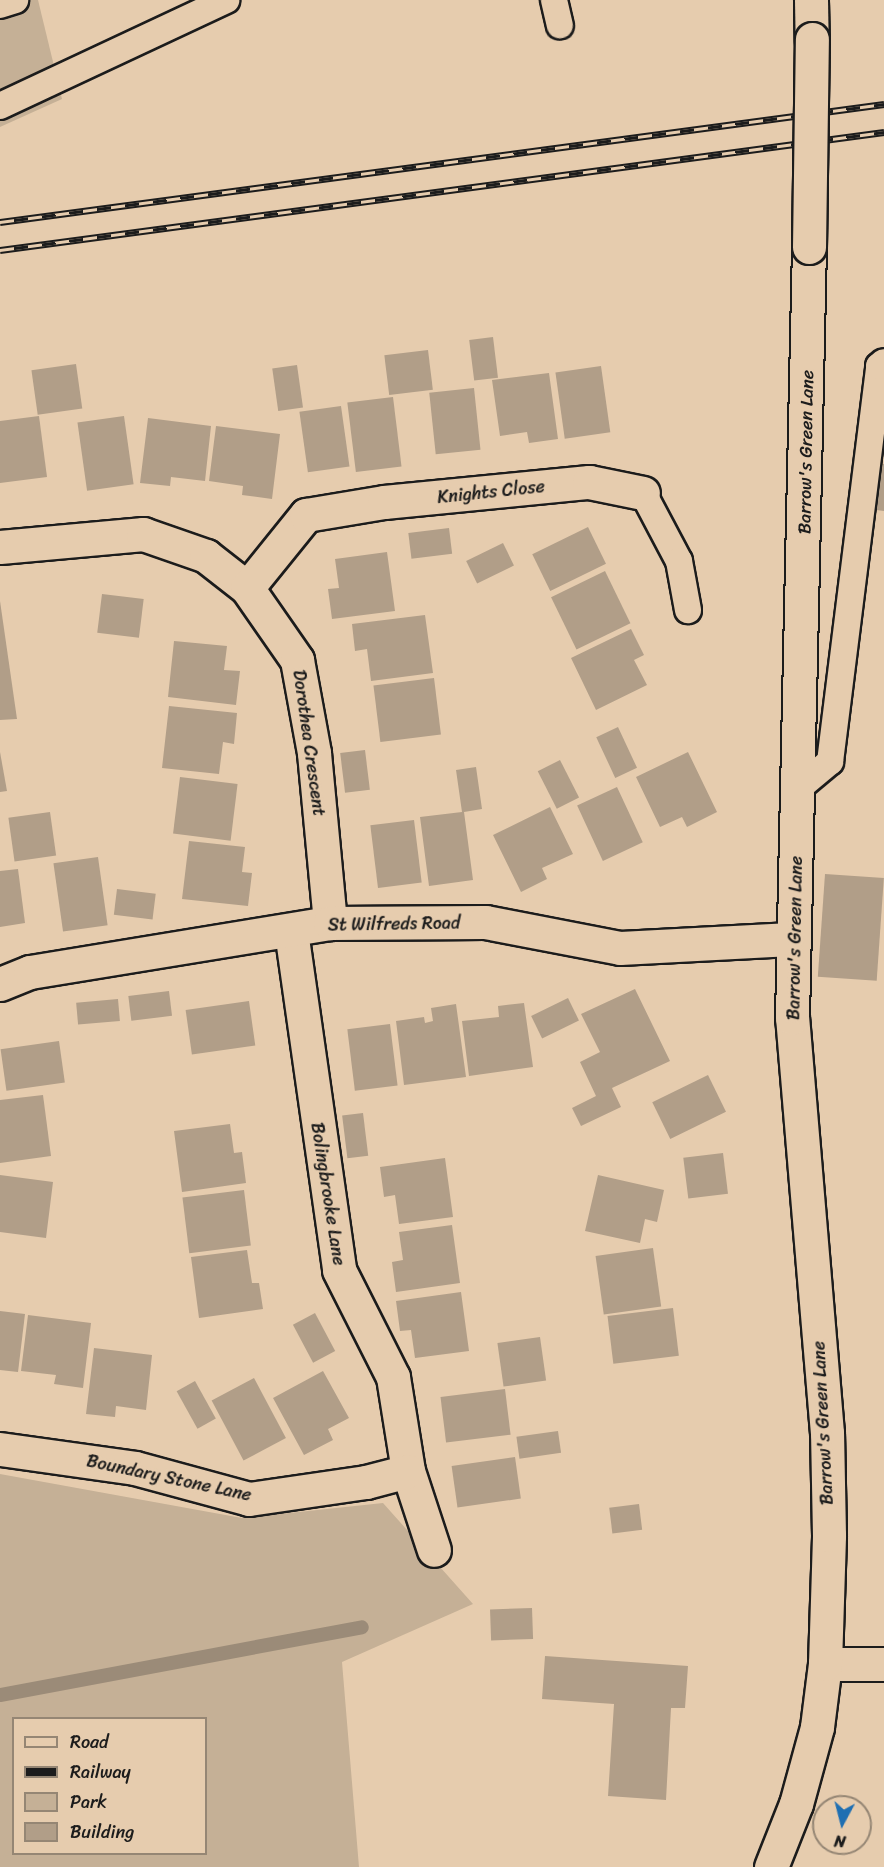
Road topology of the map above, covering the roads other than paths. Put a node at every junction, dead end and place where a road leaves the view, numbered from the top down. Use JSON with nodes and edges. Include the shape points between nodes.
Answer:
{"nodes":[{"id":1,"x":15,"y":0,"type":"edge"},
{"id":2,"x":226,"y":0,"type":"edge"},
{"id":3,"x":554,"y":0,"type":"edge"},
{"id":4,"x":811,"y":0,"type":"edge"},
{"id":5,"x":0,"y":5,"type":"edge"},
{"id":6,"x":560,"y":24,"type":"dead end"},
{"id":7,"x":0,"y":106,"type":"edge"},
{"id":8,"x":884,"y":362,"type":"edge"},
{"id":9,"x":643,"y":493,"type":"joint"},
{"id":10,"x":0,"y":547,"type":"edge"},
{"id":11,"x":246,"y":588,"type":"junction"},
{"id":12,"x":688,"y":610,"type":"dead end"},
{"id":13,"x":801,"y":786,"type":"junction"},
{"id":14,"x":330,"y":923,"type":"junction"},
{"id":15,"x":291,"y":931,"type":"junction"},
{"id":16,"x":791,"y":939,"type":"junction"},
{"id":17,"x":0,"y":984,"type":"edge"},
{"id":18,"x":0,"y":1449,"type":"edge"},
{"id":19,"x":408,"y":1471,"type":"junction"},
{"id":20,"x":434,"y":1550,"type":"dead end"},
{"id":21,"x":825,"y":1664,"type":"junction"},
{"id":22,"x":884,"y":1664,"type":"edge"},
{"id":23,"x":771,"y":1867,"type":"edge"}],
"edges":[{"from":1,"to":5,"type":"lane"},
{"from":2,"to":7,"type":"lane"},
{"from":3,"to":6,"type":"lane"},
{"from":4,"to":13,"type":"street","name":"Barrow's Green Lane","bridge":true},
{"from":8,"to":13,"type":"lane","via":[[879,366],[830,762]]},
{"from":9,"to":11,"type":"street","name":"Knights Close","via":[[589,482],[384,502],[306,515]]},
{"from":9,"to":12,"type":"lane","name":"Knights Close","via":[[679,561]]},
{"from":10,"to":11,"type":"street","name":"Dorothea Crescent","via":[[143,534],[206,556]]},
{"from":11,"to":14,"type":"street","name":"Dorothea Crescent","via":[[297,660],[314,753]]},
{"from":13,"to":16,"type":"street","name":"Barrow's Green Lane"},
{"from":14,"to":15,"type":"street","name":"St Wilfreds Road"},
{"from":14,"to":16,"type":"street","name":"St Wilfreds Road","via":[[485,922],[620,948]]},
{"from":15,"to":17,"type":"street","name":"St Wilfreds Road","via":[[30,972]]},
{"from":15,"to":19,"type":"street","name":"Bolingbrooke Lane","via":[[339,1270],[393,1377]]},
{"from":16,"to":21,"type":"street","name":"Barrow's Green Lane","via":[[801,1162],[827,1433]]},
{"from":18,"to":19,"type":"street","name":"Boundary Stone Lane","via":[[135,1468],[249,1499]]},
{"from":19,"to":20,"type":"street","name":"Bolingbrooke Lane"},
{"from":21,"to":22,"type":"street"},
{"from":21,"to":23,"type":"street","name":"Barrow's Green Lane","via":[[818,1727],[796,1804]]}]}
